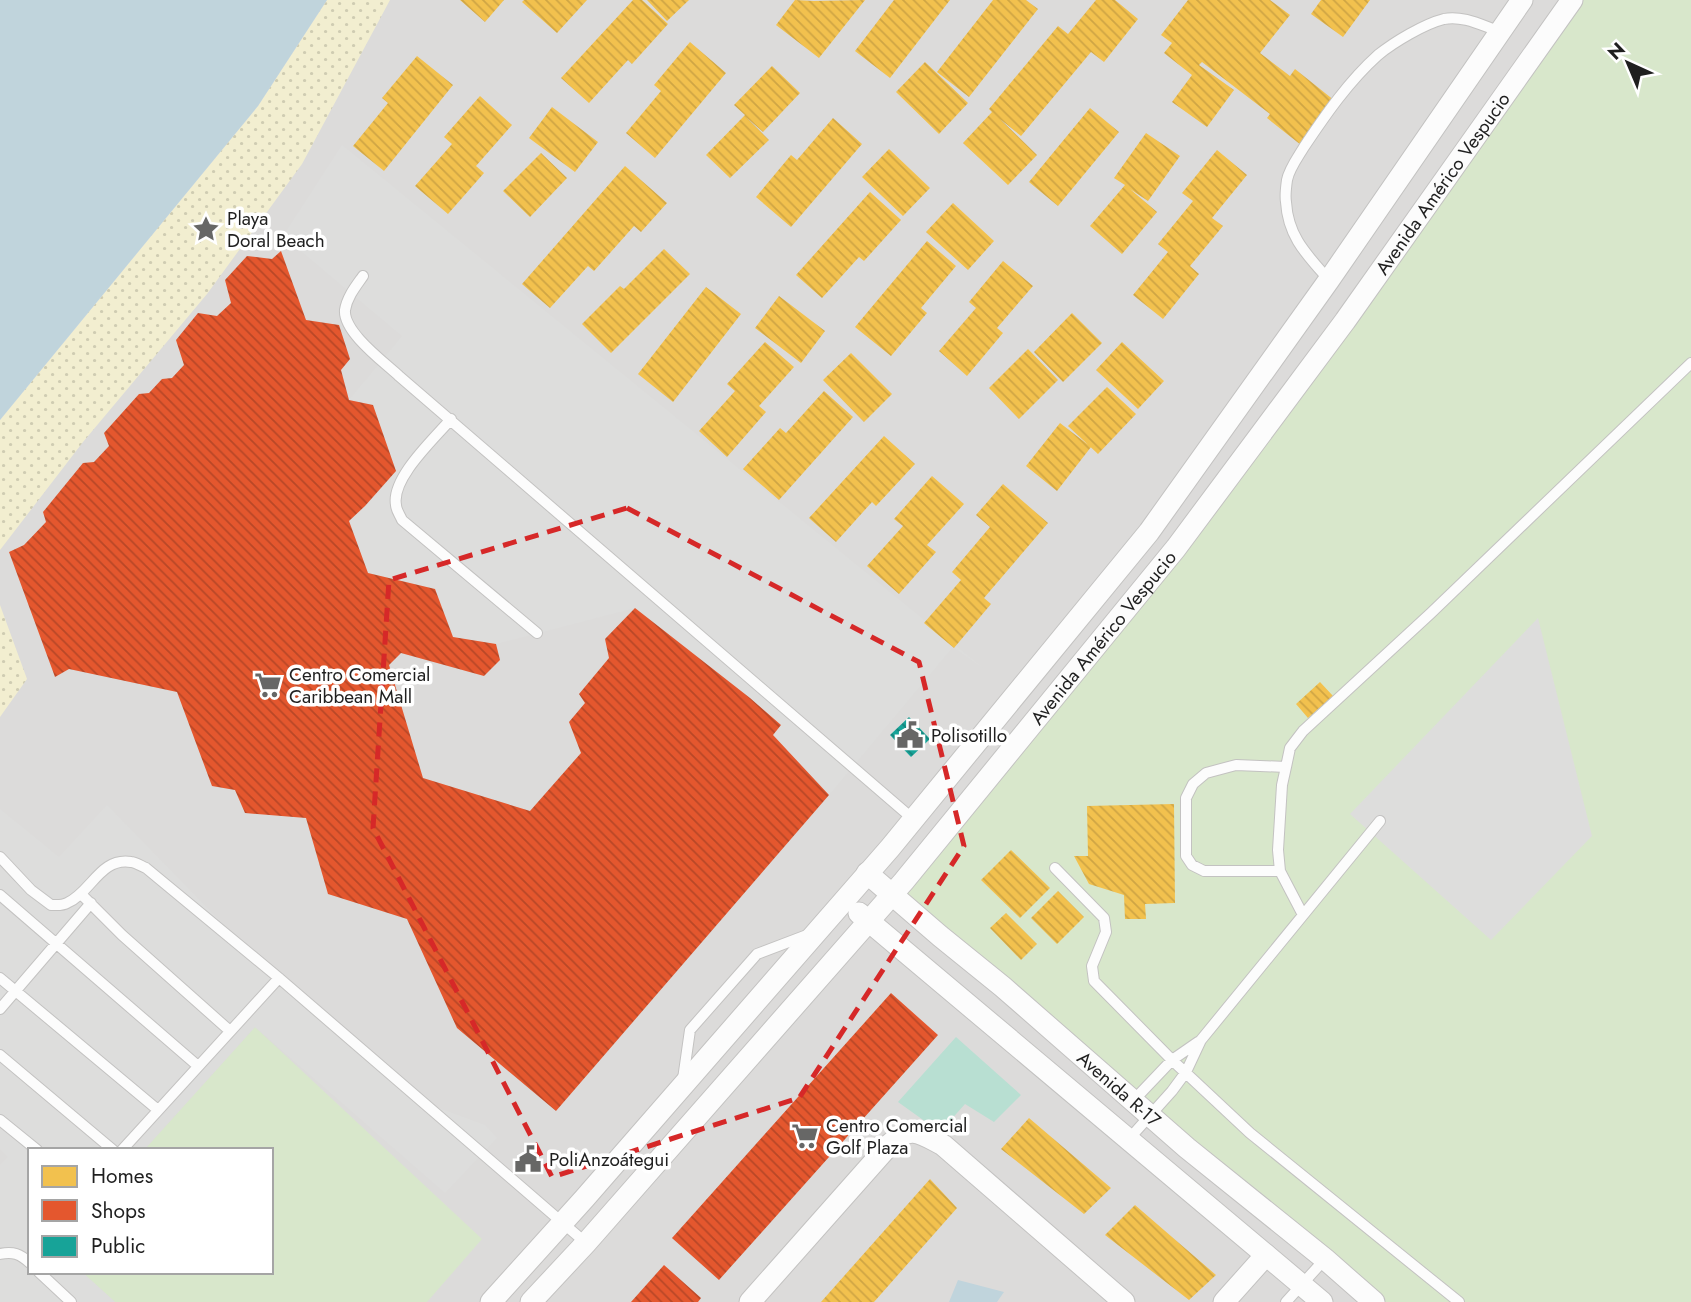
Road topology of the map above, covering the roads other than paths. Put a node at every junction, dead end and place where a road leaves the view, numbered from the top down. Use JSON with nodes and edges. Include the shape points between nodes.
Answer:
{"nodes":[{"id":1,"x":1522,"y":0,"type":"edge"},
{"id":2,"x":1572,"y":0,"type":"edge"},
{"id":3,"x":1501,"y":32,"type":"junction"},
{"id":4,"x":363,"y":276,"type":"dead end"},
{"id":5,"x":1329,"y":280,"type":"junction"},
{"id":6,"x":1691,"y":363,"type":"edge"},
{"id":7,"x":450,"y":419,"type":"junction"},
{"id":8,"x":537,"y":633,"type":"dead end"},
{"id":9,"x":1286,"y":767,"type":"junction"},
{"id":10,"x":913,"y":820,"type":"junction"},
{"id":11,"x":1380,"y":821,"type":"dead end"},
{"id":12,"x":0,"y":857,"type":"edge"},
{"id":13,"x":1055,"y":868,"type":"dead end"},
{"id":14,"x":1280,"y":871,"type":"junction"},
{"id":15,"x":867,"y":873,"type":"junction"},
{"id":16,"x":81,"y":894,"type":"junction"},
{"id":17,"x":0,"y":895,"type":"edge"},
{"id":18,"x":892,"y":895,"type":"junction"},
{"id":19,"x":844,"y":901,"type":"junction"},
{"id":20,"x":91,"y":903,"type":"junction"},
{"id":21,"x":1303,"y":915,"type":"junction"},
{"id":22,"x":868,"y":921,"type":"junction"},
{"id":23,"x":816,"y":932,"type":"junction"},
{"id":24,"x":57,"y":943,"type":"junction"},
{"id":25,"x":0,"y":978,"type":"edge"},
{"id":26,"x":279,"y":978,"type":"junction"},
{"id":27,"x":16,"y":991,"type":"junction"},
{"id":28,"x":0,"y":1009,"type":"edge"},
{"id":29,"x":230,"y":1031,"type":"junction"},
{"id":30,"x":1201,"y":1040,"type":"junction"},
{"id":31,"x":0,"y":1055,"type":"edge"},
{"id":32,"x":1172,"y":1060,"type":"junction"},
{"id":33,"x":198,"y":1066,"type":"junction"},
{"id":34,"x":1186,"y":1072,"type":"junction"},
{"id":35,"x":682,"y":1086,"type":"junction"},
{"id":36,"x":1133,"y":1101,"type":"junction"},
{"id":37,"x":158,"y":1110,"type":"junction"},
{"id":38,"x":1150,"y":1115,"type":"junction"},
{"id":39,"x":0,"y":1120,"type":"edge"},
{"id":40,"x":1128,"y":1140,"type":"junction"},
{"id":41,"x":35,"y":1148,"type":"edge"},
{"id":42,"x":111,"y":1148,"type":"edge"},
{"id":43,"x":124,"y":1148,"type":"edge"},
{"id":44,"x":562,"y":1224,"type":"junction"},
{"id":45,"x":586,"y":1243,"type":"junction"},
{"id":46,"x":0,"y":1254,"type":"edge"},
{"id":47,"x":1266,"y":1255,"type":"junction"},
{"id":48,"x":28,"y":1257,"type":"edge"},
{"id":49,"x":1325,"y":1259,"type":"junction"},
{"id":50,"x":41,"y":1274,"type":"edge"},
{"id":51,"x":1302,"y":1285,"type":"junction"},
{"id":52,"x":71,"y":1302,"type":"edge"},
{"id":53,"x":491,"y":1302,"type":"edge"},
{"id":54,"x":531,"y":1302,"type":"edge"},
{"id":55,"x":750,"y":1302,"type":"edge"},
{"id":56,"x":1124,"y":1302,"type":"edge"},
{"id":57,"x":1224,"y":1302,"type":"edge"},
{"id":58,"x":1286,"y":1302,"type":"edge"},
{"id":59,"x":1322,"y":1302,"type":"edge"},
{"id":60,"x":1374,"y":1302,"type":"edge"},
{"id":61,"x":1459,"y":1302,"type":"edge"}],
"edges":[{"from":1,"to":3,"type":"street","name":"Avenida Américo Vespucio"},
{"from":2,"to":18,"type":"street","name":"Avenida Américo Vespucio","via":[[1345,321],[1176,548]]},
{"from":3,"to":5,"type":"street","name":"Avenida Américo Vespucio"},
{"from":3,"to":5,"type":"lane","via":[[1463,19],[1432,23],[1366,66],[1317,128],[1287,179],[1286,202],[1290,226],[1301,248]]},
{"from":4,"to":7,"type":"lane","via":[[347,300],[349,327]]},
{"from":5,"to":10,"type":"street","name":"Avenida Américo Vespucio","via":[[1149,532]]},
{"from":6,"to":9,"type":"lane","via":[[1303,731],[1290,748]]},
{"from":7,"to":8,"type":"lane","via":[[403,475],[396,492],[402,520]]},
{"from":7,"to":10,"type":"lane"},
{"from":9,"to":14,"type":"lane"},
{"from":9,"to":14,"type":"lane","via":[[1236,765],[1206,773],[1186,798],[1186,856],[1192,865],[1203,871]]},
{"from":10,"to":15,"type":"street","name":"Avenida Américo Vespucio"},
{"from":11,"to":21,"type":"lane"},
{"from":12,"to":16,"type":"lane","via":[[51,905],[65,905]]},
{"from":13,"to":32,"type":"lane","via":[[1104,918],[1106,932],[1092,966],[1094,981]]},
{"from":14,"to":21,"type":"lane"},
{"from":15,"to":18,"type":"street","name":"Avenida R-17"},
{"from":15,"to":19,"type":"street","name":"Avenida Américo Vespucio"},
{"from":16,"to":20,"type":"lane"},
{"from":16,"to":26,"type":"lane","via":[[103,869],[117,863],[146,868]]},
{"from":17,"to":24,"type":"lane"},
{"from":18,"to":22,"type":"street","name":"Avenida Américo Vespucio"},
{"from":18,"to":36,"type":"street","name":"Avenida R-17"},
{"from":19,"to":22,"type":"street","name":"Avenida R-17"},
{"from":19,"to":23,"type":"street","name":"Avenida Américo Vespucio"},
{"from":20,"to":24,"type":"lane"},
{"from":20,"to":29,"type":"lane"},
{"from":21,"to":30,"type":"lane"},
{"from":22,"to":40,"type":"street","name":"Avenida R-17"},
{"from":22,"to":45,"type":"street","name":"Avenida Américo Vespucio"},
{"from":23,"to":35,"type":"street","name":"Avenida Américo Vespucio"},
{"from":23,"to":35,"type":"lane","via":[[757,954],[690,1030]]},
{"from":24,"to":27,"type":"lane"},
{"from":24,"to":33,"type":"lane"},
{"from":25,"to":27,"type":"lane"},
{"from":26,"to":29,"type":"lane"},
{"from":26,"to":44,"type":"lane"},
{"from":27,"to":28,"type":"lane"},
{"from":27,"to":37,"type":"lane"},
{"from":29,"to":33,"type":"lane"},
{"from":30,"to":32,"type":"lane"},
{"from":30,"to":34,"type":"lane"},
{"from":31,"to":42,"type":"lane"},
{"from":32,"to":34,"type":"lane"},
{"from":32,"to":36,"type":"lane"},
{"from":33,"to":37,"type":"lane"},
{"from":34,"to":38,"type":"lane"},
{"from":34,"to":61,"type":"lane","via":[[1250,1133]]},
{"from":35,"to":44,"type":"street","name":"Avenida Américo Vespucio"},
{"from":36,"to":38,"type":"street","name":"Avenida R-17"},
{"from":37,"to":43,"type":"lane"},
{"from":38,"to":40,"type":"lane"},
{"from":38,"to":49,"type":"street","name":"Avenida R-17"},
{"from":39,"to":41,"type":"lane"},
{"from":40,"to":47,"type":"street","name":"Avenida R-17"},
{"from":44,"to":45,"type":"lane"},
{"from":44,"to":53,"type":"street","name":"Avenida Américo Vespucio"},
{"from":45,"to":54,"type":"street","name":"Avenida Américo Vespucio"},
{"from":46,"to":48,"type":"lane"},
{"from":47,"to":51,"type":"street","name":"Avenida R-17"},
{"from":47,"to":57,"type":"street"},
{"from":49,"to":51,"type":"lane"},
{"from":49,"to":60,"type":"street","name":"Avenida R-17"},
{"from":50,"to":52,"type":"lane"},
{"from":51,"to":58,"type":"lane"},
{"from":51,"to":59,"type":"street","name":"Avenida R-17"},
{"from":55,"to":56,"type":"street","via":[[890,1144],[900,1135],[917,1132],[943,1144]]}]}
